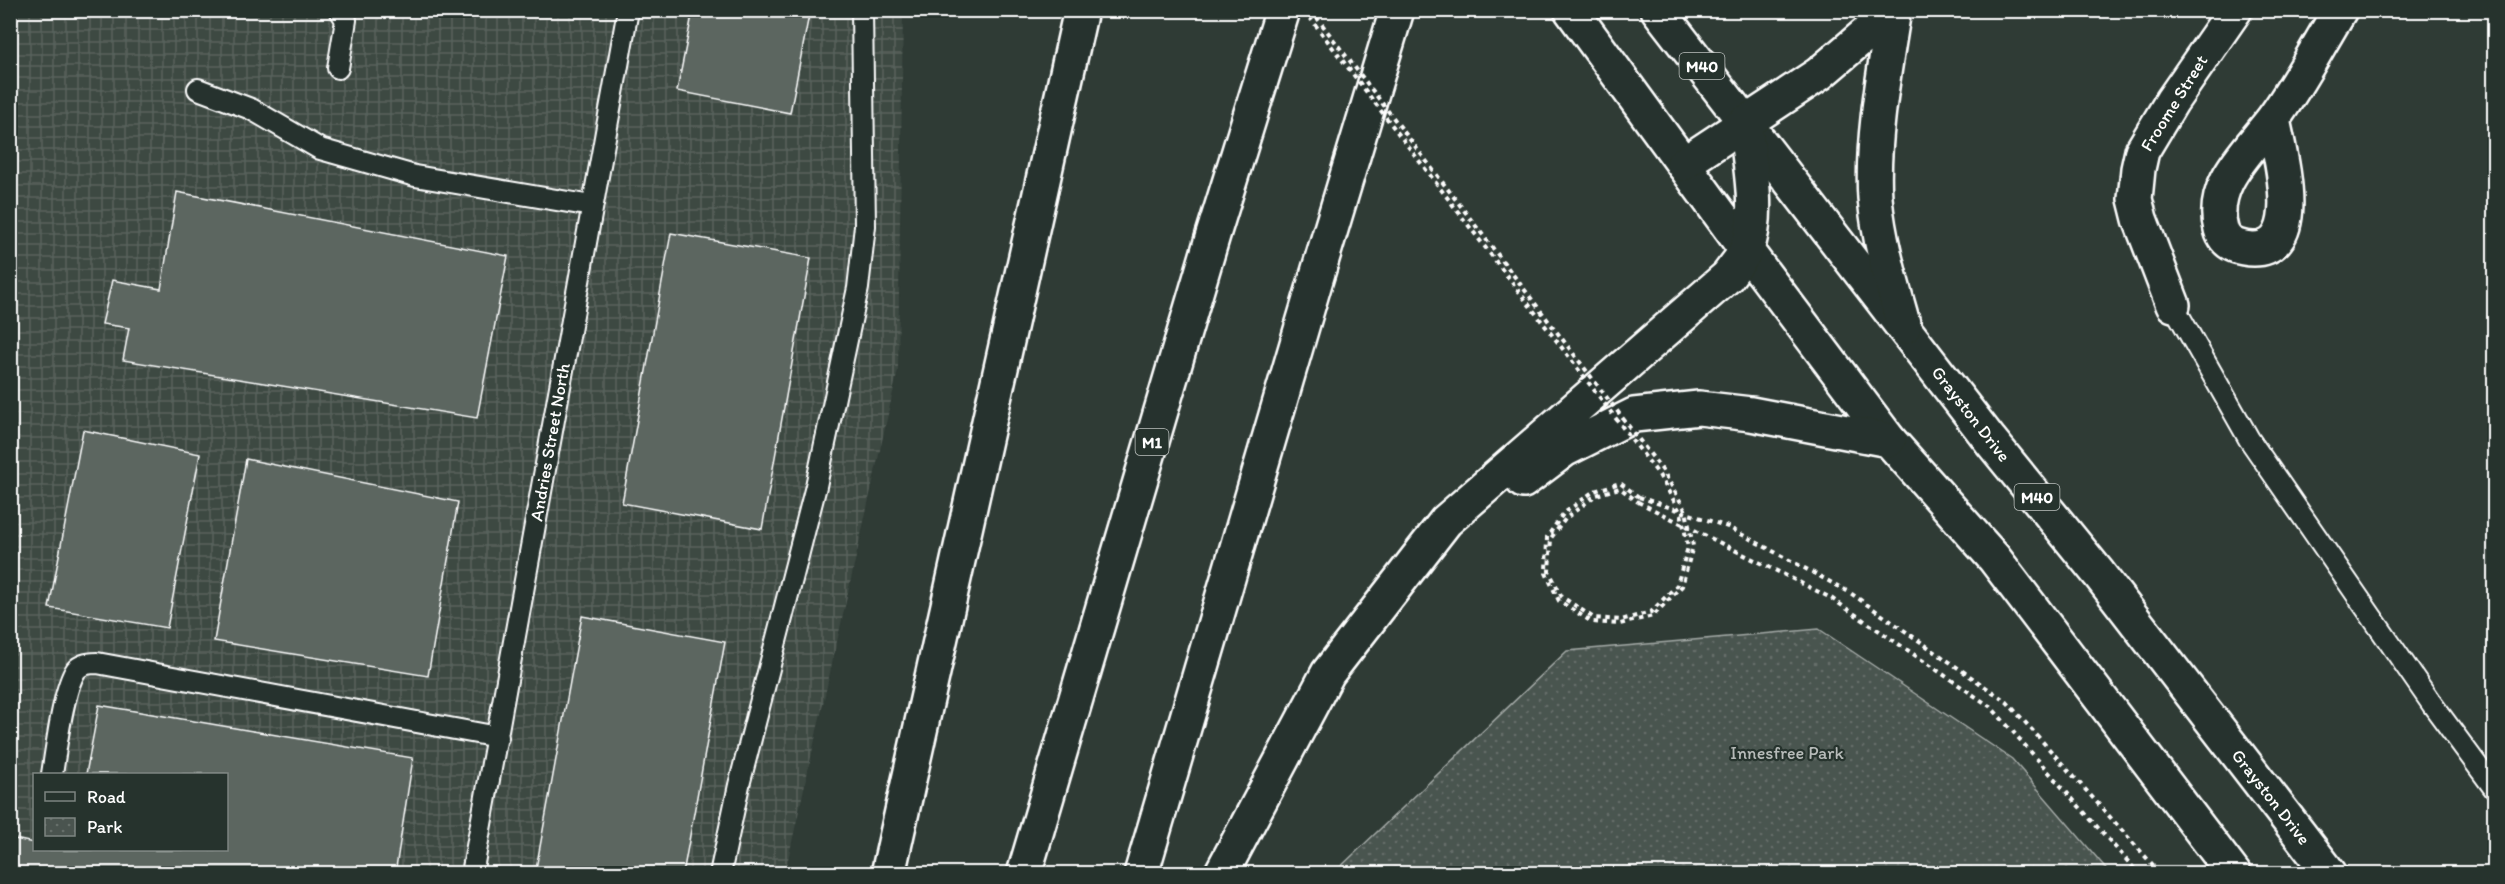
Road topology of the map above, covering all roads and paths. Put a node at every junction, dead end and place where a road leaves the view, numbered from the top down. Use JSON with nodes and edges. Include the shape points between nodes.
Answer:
{"nodes":[{"id":1,"x":340,"y":10,"type":"edge"},
{"id":2,"x":628,"y":10,"type":"edge"},
{"id":3,"x":862,"y":10,"type":"edge"},
{"id":4,"x":1076,"y":10,"type":"edge"},
{"id":5,"x":1081,"y":10,"type":"edge"},
{"id":6,"x":1283,"y":10,"type":"edge"},
{"id":7,"x":1304,"y":10,"type":"edge"},
{"id":8,"x":1311,"y":10,"type":"edge"},
{"id":9,"x":1397,"y":10,"type":"edge"},
{"id":10,"x":1571,"y":10,"type":"edge"},
{"id":11,"x":2235,"y":10,"type":"edge"},
{"id":12,"x":2340,"y":10,"type":"edge"},
{"id":13,"x":1658,"y":11,"type":"edge"},
{"id":14,"x":1894,"y":11,"type":"edge"},
{"id":15,"x":338,"y":68,"type":"dead end"},
{"id":16,"x":198,"y":89,"type":"dead end"},
{"id":17,"x":2273,"y":119,"type":"dead end"},
{"id":18,"x":1745,"y":122,"type":"junction"},
{"id":19,"x":1047,"y":156,"type":"junction"},
{"id":20,"x":1683,"y":164,"type":"junction"},
{"id":21,"x":592,"y":206,"type":"junction"},
{"id":22,"x":1746,"y":250,"type":"junction"},
{"id":23,"x":2173,"y":305,"type":"joint"},
{"id":24,"x":1904,"y":327,"type":"junction"},
{"id":25,"x":1889,"y":440,"type":"junction"},
{"id":26,"x":1638,"y":500,"type":"junction"},
{"id":27,"x":1328,"y":673,"type":"junction"},
{"id":28,"x":498,"y":737,"type":"junction"},
{"id":29,"x":52,"y":773,"type":"edge"},
{"id":30,"x":2494,"y":788,"type":"edge"},
{"id":31,"x":472,"y":873,"type":"edge"},
{"id":32,"x":720,"y":873,"type":"edge"},
{"id":33,"x":888,"y":873,"type":"edge"},
{"id":34,"x":1024,"y":873,"type":"edge"},
{"id":35,"x":1141,"y":873,"type":"edge"},
{"id":36,"x":1221,"y":873,"type":"edge"},
{"id":37,"x":2139,"y":873,"type":"edge"},
{"id":38,"x":2161,"y":873,"type":"edge"},
{"id":39,"x":2234,"y":873,"type":"edge"},
{"id":40,"x":2330,"y":873,"type":"edge"}],
"edges":[{"from":1,"to":15,"type":"lane","via":[[345,20]]},
{"from":2,"to":21,"type":"lane","name":"Andries Street North"},
{"from":3,"to":32,"type":"lane","via":[[865,226],[858,288],[816,486]]},
{"from":4,"to":19,"type":"main road"},
{"from":5,"to":19,"type":"main road"},
{"from":6,"to":34,"type":"main road","number":"M1"},
{"from":7,"to":26,"type":"path","bridge":true,"via":[[1659,475],[1681,513],[1688,547],[1677,585],[1651,612],[1621,620],[1594,618],[1562,597],[1549,571],[1551,538],[1566,518],[1596,495],[1620,488]]},
{"from":8,"to":26,"type":"path","bridge":true,"via":[[1664,471],[1686,512],[1693,546],[1682,586],[1653,616],[1620,624],[1592,622],[1559,601],[1546,573],[1547,537],[1563,514],[1594,491],[1620,483]]},
{"from":9,"to":35,"type":"main road"},
{"from":10,"to":20,"type":"main road"},
{"from":11,"to":23,"type":"main road","name":"Froome Street","via":[[2142,150],[2138,169],[2135,199],[2140,219]]},
{"from":12,"to":17,"type":"main road"},
{"from":13,"to":18,"type":"main road","name":"Grayston Drive","number":"M40"},
{"from":14,"to":18,"type":"main road","via":[[1819,74]]},
{"from":14,"to":24,"type":"main road","via":[[1874,176],[1884,254]]},
{"from":16,"to":21,"type":"lane","via":[[251,109],[320,149],[415,176]]},
{"from":18,"to":20,"type":"main road"},
{"from":18,"to":22,"type":"main road","via":[[1753,206]]},
{"from":18,"to":24,"type":"main road","name":"Grayston Drive","number":"M40"},
{"from":19,"to":33,"type":"main road"},
{"from":20,"to":22,"type":"main road"},
{"from":21,"to":28,"type":"lane","name":"Andries Street North"},
{"from":22,"to":25,"type":"main road"},
{"from":22,"to":27,"type":"main road","via":[[1728,276],[1446,521]]},
{"from":23,"to":30,"type":"lane","via":[[2249,439]]},
{"from":24,"to":40,"type":"main road","name":"Grayston Drive","number":"M40"},
{"from":25,"to":27,"type":"main road","via":[[1699,408],[1634,415],[1564,450],[1499,498]]},
{"from":25,"to":39,"type":"main road","via":[[1994,558]]},
{"from":26,"to":37,"type":"path","via":[[1831,598],[1991,707]]},
{"from":26,"to":38,"type":"path","via":[[1728,527],[1849,592],[2007,702]]},
{"from":27,"to":36,"type":"main road"},
{"from":28,"to":29,"type":"lane","via":[[86,663],[77,669],[69,685]]},
{"from":28,"to":31,"type":"lane","name":"Andries Street North"}]}
